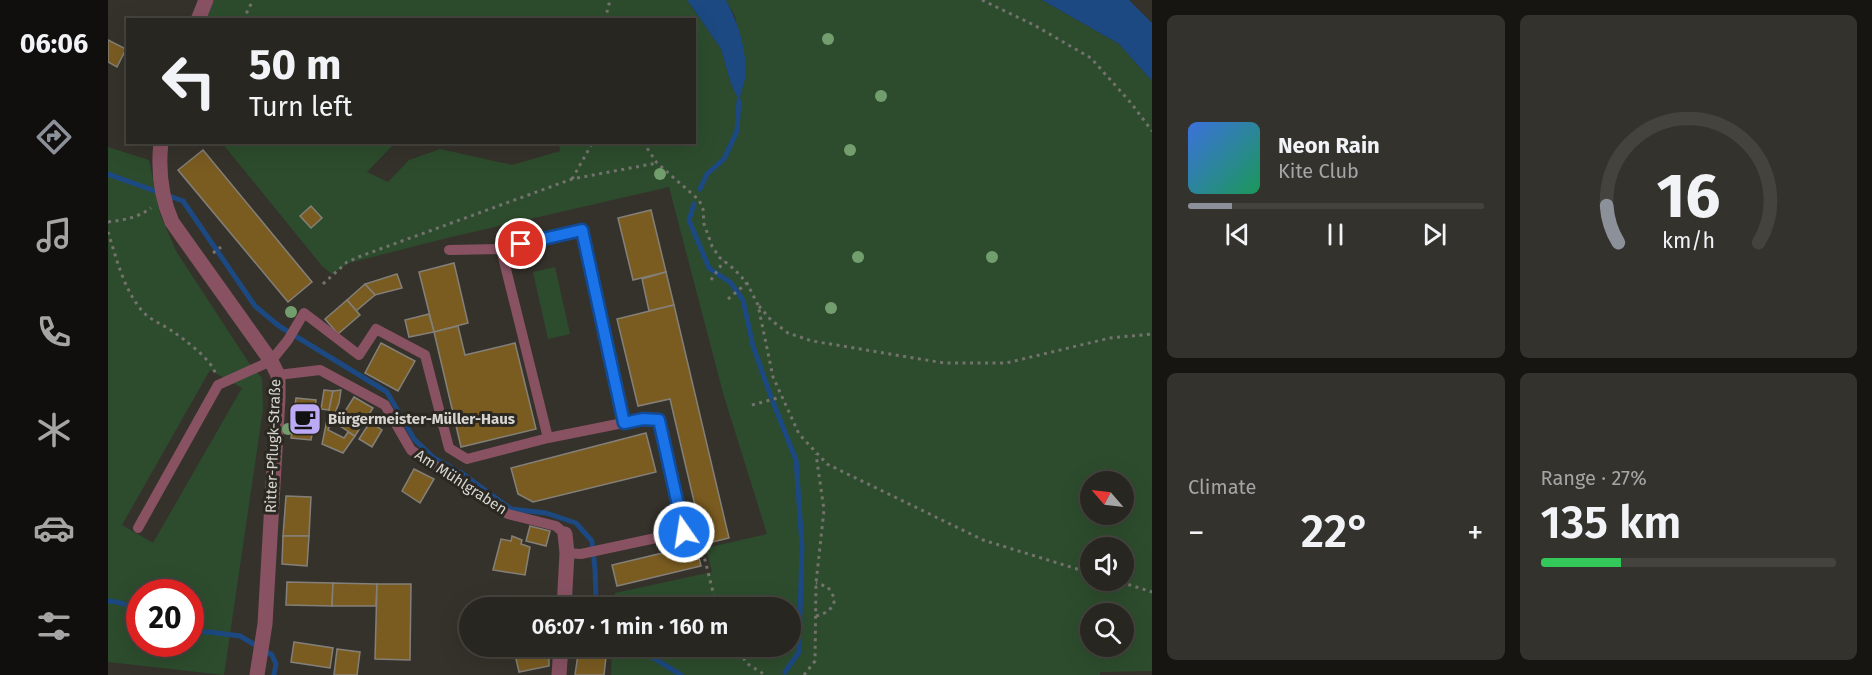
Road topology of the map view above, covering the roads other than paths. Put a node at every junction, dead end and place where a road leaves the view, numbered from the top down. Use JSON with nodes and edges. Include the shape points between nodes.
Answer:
{"nodes":[{"id":1,"x":206,"y":0,"type":"edge"},
{"id":2,"x":199,"y":18,"type":"edge"},
{"id":3,"x":161,"y":144,"type":"edge"},
{"id":4,"x":501,"y":249,"type":"junction"},
{"id":5,"x":449,"y":250,"type":"dead end"},
{"id":6,"x":274,"y":368,"type":"junction"},
{"id":7,"x":624,"y":423,"type":"junction"},
{"id":8,"x":548,"y":438,"type":"junction"},
{"id":9,"x":138,"y":528,"type":"dead end"},
{"id":10,"x":565,"y":534,"type":"joint"},
{"id":11,"x":574,"y":553,"type":"junction"},
{"id":12,"x":566,"y":597,"type":"edge"},
{"id":13,"x":560,"y":657,"type":"edge"},
{"id":14,"x":258,"y":672,"type":"edge"},
{"id":15,"x":559,"y":675,"type":"edge"}],
"edges":[{"from":1,"to":2,"type":"street"},
{"from":3,"to":6,"type":"street","name":"Ritter-Pflugk-Straße","via":[[164,204],[172,222]]},
{"from":4,"to":5,"type":"lane"},
{"from":4,"to":7,"type":"lane","via":[[582,230]]},
{"from":4,"to":8,"type":"lane"},
{"from":6,"to":8,"type":"lane","via":[[304,313],[359,355],[376,329],[425,355],[449,448],[467,459]]},
{"from":6,"to":9,"type":"lane","via":[[218,385]]},
{"from":6,"to":10,"type":"lane","name":"Am Mühlgraben","via":[[320,370],[385,405],[411,450],[508,514],[556,526]]},
{"from":6,"to":14,"type":"street","name":"Ritter-Pflugk-Straße","via":[[278,398],[265,624]]},
{"from":7,"to":8,"type":"lane"},
{"from":7,"to":11,"type":"lane","via":[[659,420],[684,532]]},
{"from":10,"to":11,"type":"street","name":"Am Mühlgraben"},
{"from":11,"to":12,"type":"street","name":"Am Mühlgraben"},
{"from":13,"to":15,"type":"street"}]}
